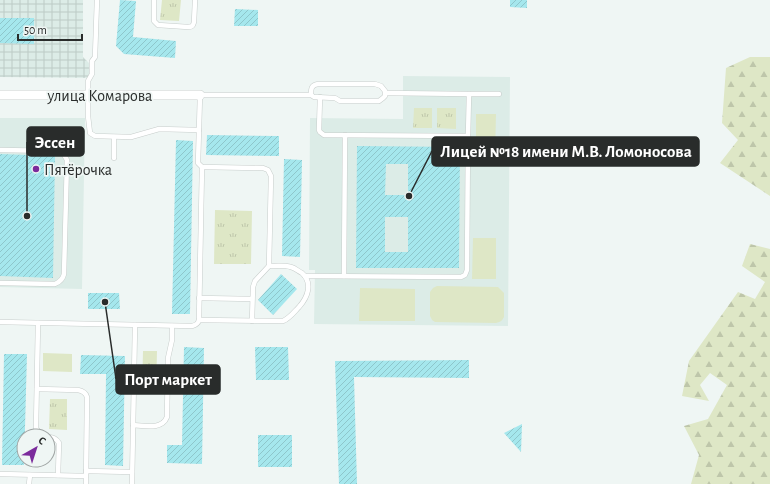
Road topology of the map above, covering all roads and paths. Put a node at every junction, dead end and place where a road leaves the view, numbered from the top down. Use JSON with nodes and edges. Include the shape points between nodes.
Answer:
{"nodes":[{"id":1,"x":97,"y":0,"type":"edge"},
{"id":2,"x":154,"y":0,"type":"edge"},
{"id":3,"x":195,"y":1,"type":"dead end"},
{"id":4,"x":385,"y":93,"type":"junction"},
{"id":5,"x":469,"y":94,"type":"junction"},
{"id":6,"x":499,"y":94,"type":"dead end"},
{"id":7,"x":0,"y":95,"type":"edge"},
{"id":8,"x":87,"y":95,"type":"junction"},
{"id":9,"x":200,"y":95,"type":"junction"},
{"id":10,"x":311,"y":95,"type":"junction"},
{"id":11,"x":320,"y":97,"type":"junction"},
{"id":12,"x":199,"y":130,"type":"junction"},
{"id":13,"x":344,"y":135,"type":"junction"},
{"id":14,"x":468,"y":136,"type":"junction"},
{"id":15,"x":114,"y":137,"type":"junction"},
{"id":16,"x":0,"y":150,"type":"edge"},
{"id":17,"x":114,"y":158,"type":"dead end"},
{"id":18,"x":202,"y":167,"type":"junction"},
{"id":19,"x":269,"y":266,"type":"junction"},
{"id":20,"x":305,"y":276,"type":"junction"},
{"id":21,"x":344,"y":276,"type":"junction"},
{"id":22,"x":0,"y":283,"type":"edge"},
{"id":23,"x":199,"y":298,"type":"junction"},
{"id":24,"x":252,"y":299,"type":"junction"},
{"id":25,"x":199,"y":320,"type":"junction"},
{"id":26,"x":252,"y":321,"type":"junction"},
{"id":27,"x":0,"y":322,"type":"edge"},
{"id":28,"x":38,"y":323,"type":"junction"},
{"id":29,"x":135,"y":325,"type":"junction"},
{"id":30,"x":172,"y":326,"type":"junction"},
{"id":31,"x":37,"y":389,"type":"junction"},
{"id":32,"x":133,"y":425,"type":"junction"},
{"id":33,"x":36,"y":428,"type":"edge"},
{"id":34,"x":56,"y":438,"type":"edge"},
{"id":35,"x":132,"y":472,"type":"junction"},
{"id":36,"x":86,"y":473,"type":"junction"},
{"id":37,"x":0,"y":474,"type":"edge"},
{"id":38,"x":30,"y":474,"type":"junction"},
{"id":39,"x":58,"y":475,"type":"junction"},
{"id":40,"x":29,"y":484,"type":"edge"},
{"id":41,"x":86,"y":484,"type":"edge"},
{"id":42,"x":132,"y":484,"type":"edge"}],
"edges":[{"from":1,"to":8,"type":"lane","via":[[95,57],[92,61]]},
{"from":2,"to":3,"type":"lane","via":[[154,21],[158,25],[188,27],[194,25]]},
{"from":4,"to":5,"type":"lane"},
{"from":4,"to":10,"type":"lane","via":[[381,86],[375,84],[318,84],[311,88]]},
{"from":4,"to":11,"type":"lane","via":[[382,99],[375,101],[340,101]]},
{"from":5,"to":6,"type":"lane"},
{"from":5,"to":14,"type":"lane"},
{"from":7,"to":8,"type":"street","name":"улица Комарова"},
{"from":8,"to":9,"type":"street","name":"улица Комарова"},
{"from":8,"to":15,"type":"lane","via":[[90,133],[95,136]]},
{"from":9,"to":10,"type":"lane"},
{"from":9,"to":12,"type":"lane"},
{"from":10,"to":11,"type":"lane"},
{"from":11,"to":13,"type":"lane","via":[[320,132],[324,135]]},
{"from":12,"to":15,"type":"lane","via":[[159,129],[133,136]]},
{"from":12,"to":18,"type":"lane","via":[[198,163]]},
{"from":13,"to":14,"type":"lane"},
{"from":13,"to":21,"type":"lane"},
{"from":14,"to":21,"type":"lane","via":[[468,270],[465,275]]},
{"from":15,"to":17,"type":"lane"},
{"from":16,"to":22,"type":"lane","via":[[57,151],[63,153],[66,160],[64,277],[54,284]]},
{"from":18,"to":19,"type":"lane","via":[[268,170],[271,176]]},
{"from":18,"to":23,"type":"lane"},
{"from":19,"to":20,"type":"lane","via":[[291,267]]},
{"from":19,"to":24,"type":"lane","via":[[254,283]]},
{"from":20,"to":21,"type":"lane"},
{"from":20,"to":26,"type":"lane","via":[[308,284],[306,297],[287,319]]},
{"from":23,"to":24,"type":"lane"},
{"from":23,"to":25,"type":"lane"},
{"from":24,"to":26,"type":"lane"},
{"from":25,"to":26,"type":"lane"},
{"from":25,"to":30,"type":"lane","via":[[194,326]]},
{"from":27,"to":28,"type":"lane"},
{"from":28,"to":29,"type":"lane"},
{"from":28,"to":31,"type":"lane"},
{"from":29,"to":30,"type":"lane"},
{"from":29,"to":32,"type":"lane"},
{"from":30,"to":32,"type":"lane","via":[[166,417],[158,426]]},
{"from":31,"to":33,"type":"lane"},
{"from":31,"to":36,"type":"lane","via":[[78,390],[86,395]]},
{"from":32,"to":35,"type":"lane"},
{"from":34,"to":39,"type":"lane","via":[[59,443]]},
{"from":35,"to":36,"type":"lane"},
{"from":35,"to":42,"type":"lane"},
{"from":36,"to":39,"type":"lane"},
{"from":36,"to":41,"type":"lane"},
{"from":37,"to":38,"type":"lane"},
{"from":38,"to":39,"type":"lane"},
{"from":38,"to":40,"type":"lane"}]}
